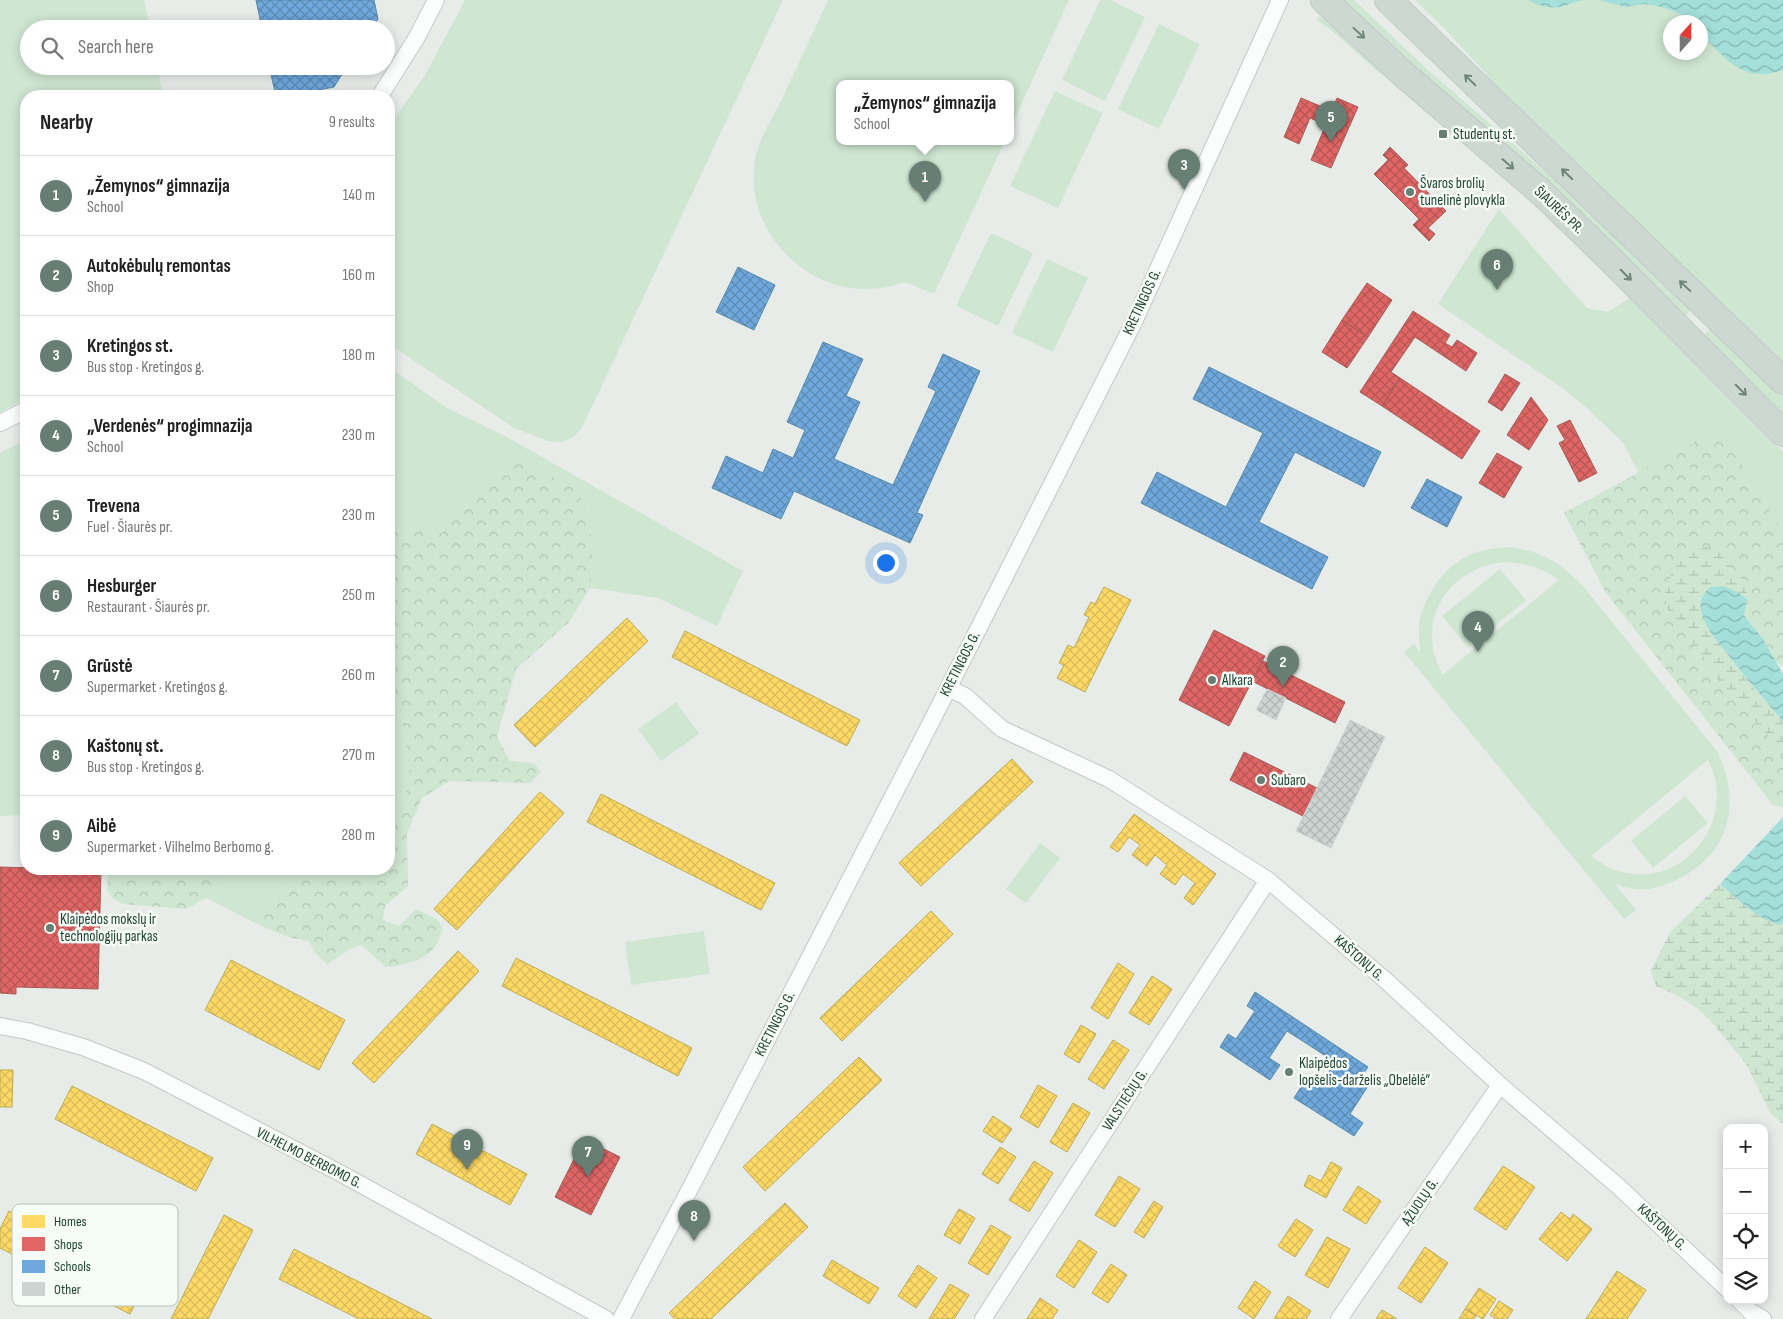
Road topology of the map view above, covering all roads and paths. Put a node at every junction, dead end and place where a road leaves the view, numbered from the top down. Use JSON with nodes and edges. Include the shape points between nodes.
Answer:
{"nodes":[{"id":1,"x":436,"y":0,"type":"edge"},
{"id":2,"x":1280,"y":0,"type":"edge"},
{"id":3,"x":1324,"y":0,"type":"edge"},
{"id":4,"x":1388,"y":0,"type":"edge"},
{"id":5,"x":395,"y":74,"type":"edge"},
{"id":6,"x":394,"y":75,"type":"edge"},
{"id":7,"x":384,"y":90,"type":"edge"},
{"id":8,"x":1719,"y":318,"type":"junction"},
{"id":9,"x":1690,"y":340,"type":"junction"},
{"id":10,"x":1783,"y":381,"type":"edge"},
{"id":11,"x":20,"y":413,"type":"edge"},
{"id":12,"x":0,"y":423,"type":"edge"},
{"id":13,"x":1783,"y":433,"type":"edge"},
{"id":14,"x":948,"y":688,"type":"junction"},
{"id":15,"x":1268,"y":880,"type":"junction"},
{"id":16,"x":0,"y":1026,"type":"edge"},
{"id":17,"x":1500,"y":1085,"type":"junction"},
{"id":18,"x":1723,"y":1285,"type":"edge"},
{"id":19,"x":1743,"y":1304,"type":"edge"},
{"id":20,"x":606,"y":1319,"type":"edge"},
{"id":21,"x":622,"y":1319,"type":"edge"},
{"id":22,"x":983,"y":1319,"type":"edge"},
{"id":23,"x":1339,"y":1319,"type":"edge"},
{"id":24,"x":1763,"y":1319,"type":"edge"}],
"edges":[{"from":1,"to":5,"type":"street"},
{"from":2,"to":14,"type":"street","name":"KRETINGOS G.","via":[[1133,324]]},
{"from":3,"to":9,"type":"main road","name":"ŠIAURĖS PR.","one_way":true,"via":[[1402,73],[1542,194]]},
{"from":8,"to":4,"type":"main road","name":"ŠIAURĖS PR.","one_way":true},
{"from":6,"to":7,"type":"street"},
{"from":8,"to":9,"type":"main road","via":[[1705,318],[1695,328]]},
{"from":8,"to":10,"type":"main road","name":"ŠIAURĖS PR."},
{"from":9,"to":13,"type":"main road","name":"ŠIAURĖS PR.","one_way":true},
{"from":11,"to":12,"type":"street"},
{"from":14,"to":15,"type":"street","name":"KAŠTONŲ G.","via":[[965,696],[1002,729],[1109,779]]},
{"from":14,"to":21,"type":"street","name":"KRETINGOS G."},
{"from":15,"to":17,"type":"street","name":"KAŠTONŲ G.","via":[[1383,978]]},
{"from":15,"to":22,"type":"street","name":"VALSTIEČIŲ G."},
{"from":16,"to":20,"type":"street","name":"VILHELMO BERBOMO G.","via":[[83,1047],[144,1071],[338,1172]]},
{"from":17,"to":18,"type":"street","name":"KAŠTONŲ G.","via":[[1619,1187]]},
{"from":17,"to":23,"type":"street","name":"ĄŽUOLŲ G."},
{"from":19,"to":24,"type":"street"}]}
